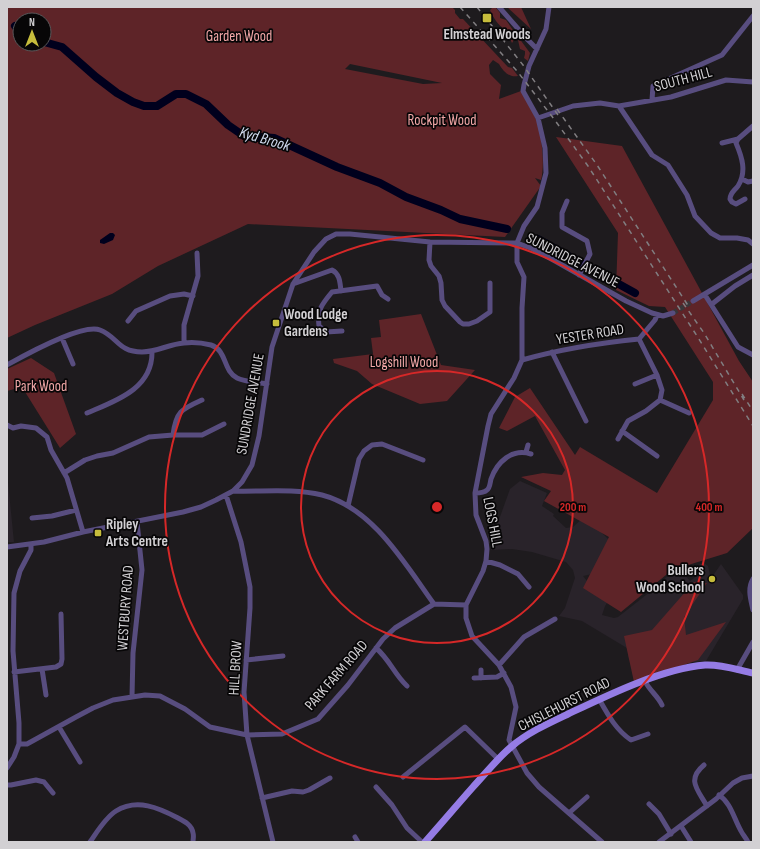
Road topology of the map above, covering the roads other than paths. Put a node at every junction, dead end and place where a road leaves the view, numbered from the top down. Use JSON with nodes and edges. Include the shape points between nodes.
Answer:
{"nodes":[{"id":1,"x":499,"y":7,"type":"edge"},
{"id":2,"x":549,"y":7,"type":"edge"},
{"id":3,"x":753,"y":16,"type":"edge"},
{"id":4,"x":537,"y":49,"type":"junction"},
{"id":5,"x":753,"y":82,"type":"edge"},
{"id":6,"x":652,"y":100,"type":"junction"},
{"id":7,"x":619,"y":106,"type":"junction"},
{"id":8,"x":538,"y":118,"type":"junction"},
{"id":9,"x":753,"y":126,"type":"edge"},
{"id":10,"x":738,"y":139,"type":"junction"},
{"id":11,"x":722,"y":143,"type":"dead end"},
{"id":12,"x":742,"y":179,"type":"junction"},
{"id":13,"x":753,"y":181,"type":"edge"},
{"id":14,"x":745,"y":199,"type":"dead end"},
{"id":15,"x":567,"y":201,"type":"dead end"},
{"id":16,"x":430,"y":242,"type":"junction"},
{"id":17,"x":517,"y":243,"type":"junction"},
{"id":18,"x":753,"y":244,"type":"edge"},
{"id":19,"x":197,"y":253,"type":"dead end"},
{"id":20,"x":753,"y":265,"type":"edge"},
{"id":21,"x":580,"y":275,"type":"junction"},
{"id":22,"x":753,"y":275,"type":"edge"},
{"id":23,"x":490,"y":283,"type":"dead end"},
{"id":24,"x":293,"y":284,"type":"junction"},
{"id":25,"x":341,"y":291,"type":"junction"},
{"id":26,"x":705,"y":295,"type":"junction"},
{"id":27,"x":193,"y":296,"type":"junction"},
{"id":28,"x":388,"y":299,"type":"dead end"},
{"id":29,"x":693,"y":301,"type":"tunnel mouth"},
{"id":30,"x":712,"y":304,"type":"junction"},
{"id":31,"x":673,"y":313,"type":"tunnel mouth"},
{"id":32,"x":657,"y":315,"type":"junction"},
{"id":33,"x":128,"y":320,"type":"dead end"},
{"id":34,"x":342,"y":331,"type":"dead end"},
{"id":35,"x":62,"y":338,"type":"junction"},
{"id":36,"x":639,"y":339,"type":"junction"},
{"id":37,"x":184,"y":342,"type":"junction"},
{"id":38,"x":152,"y":351,"type":"junction"},
{"id":39,"x":552,"y":352,"type":"junction"},
{"id":40,"x":753,"y":355,"type":"edge"},
{"id":41,"x":522,"y":360,"type":"junction"},
{"id":42,"x":73,"y":364,"type":"dead end"},
{"id":43,"x":7,"y":365,"type":"edge"},
{"id":44,"x":657,"y":375,"type":"junction"},
{"id":45,"x":266,"y":384,"type":"junction"},
{"id":46,"x":635,"y":384,"type":"dead end"},
{"id":47,"x":202,"y":400,"type":"dead end"},
{"id":48,"x":660,"y":400,"type":"junction"},
{"id":49,"x":87,"y":413,"type":"dead end"},
{"id":50,"x":689,"y":413,"type":"dead end"},
{"id":51,"x":586,"y":421,"type":"dead end"},
{"id":52,"x":224,"y":424,"type":"dead end"},
{"id":53,"x":7,"y":425,"type":"edge"},
{"id":54,"x":622,"y":431,"type":"junction"},
{"id":55,"x":173,"y":435,"type":"junction"},
{"id":56,"x":618,"y":439,"type":"dead end"},
{"id":57,"x":528,"y":445,"type":"dead end"},
{"id":58,"x":657,"y":456,"type":"dead end"},
{"id":59,"x":423,"y":460,"type":"dead end"},
{"id":60,"x":64,"y":473,"type":"junction"},
{"id":61,"x":242,"y":482,"type":"junction"},
{"id":62,"x":233,"y":491,"type":"junction"},
{"id":63,"x":246,"y":492,"type":"junction"},
{"id":64,"x":475,"y":492,"type":"junction"},
{"id":65,"x":226,"y":495,"type":"junction"},
{"id":66,"x":348,"y":506,"type":"junction"},
{"id":67,"x":76,"y":510,"type":"junction"},
{"id":68,"x":32,"y":518,"type":"dead end"},
{"id":69,"x":137,"y":522,"type":"junction"},
{"id":70,"x":83,"y":532,"type":"junction"},
{"id":71,"x":31,"y":544,"type":"junction"},
{"id":72,"x":7,"y":547,"type":"edge"},
{"id":73,"x":486,"y":561,"type":"junction"},
{"id":74,"x":753,"y":579,"type":"edge"},
{"id":75,"x":528,"y":587,"type":"dead end"},
{"id":76,"x":434,"y":604,"type":"junction"},
{"id":77,"x":466,"y":604,"type":"junction"},
{"id":78,"x":753,"y":610,"type":"edge"},
{"id":79,"x":61,"y":614,"type":"dead end"},
{"id":80,"x":555,"y":618,"type":"dead end"},
{"id":81,"x":753,"y":642,"type":"edge"},
{"id":82,"x":376,"y":648,"type":"junction"},
{"id":83,"x":10,"y":651,"type":"edge"},
{"id":84,"x":283,"y":656,"type":"dead end"},
{"id":85,"x":246,"y":660,"type":"junction"},
{"id":86,"x":499,"y":665,"type":"junction"},
{"id":87,"x":42,"y":669,"type":"junction"},
{"id":88,"x":481,"y":670,"type":"dead end"},
{"id":89,"x":737,"y":670,"type":"junction"},
{"id":90,"x":14,"y":672,"type":"junction"},
{"id":91,"x":504,"y":673,"type":"junction"},
{"id":92,"x":753,"y":673,"type":"edge"},
{"id":93,"x":474,"y":678,"type":"dead end"},
{"id":94,"x":481,"y":678,"type":"junction"},
{"id":95,"x":644,"y":681,"type":"junction"},
{"id":96,"x":408,"y":686,"type":"dead end"},
{"id":97,"x":46,"y":695,"type":"dead end"},
{"id":98,"x":132,"y":697,"type":"junction"},
{"id":99,"x":599,"y":699,"type":"junction"},
{"id":100,"x":662,"y":705,"type":"dead end"},
{"id":101,"x":59,"y":726,"type":"junction"},
{"id":102,"x":648,"y":734,"type":"dead end"},
{"id":103,"x":247,"y":735,"type":"junction"},
{"id":104,"x":19,"y":744,"type":"junction"},
{"id":105,"x":512,"y":746,"type":"junction"},
{"id":106,"x":498,"y":759,"type":"junction"},
{"id":107,"x":80,"y":762,"type":"dead end"},
{"id":108,"x":704,"y":765,"type":"dead end"},
{"id":109,"x":7,"y":768,"type":"edge"},
{"id":110,"x":753,"y":776,"type":"edge"},
{"id":111,"x":404,"y":777,"type":"dead end"},
{"id":112,"x":330,"y":778,"type":"dead end"},
{"id":113,"x":7,"y":784,"type":"edge"},
{"id":114,"x":376,"y":788,"type":"dead end"},
{"id":115,"x":53,"y":793,"type":"dead end"},
{"id":116,"x":719,"y":795,"type":"junction"},
{"id":117,"x":587,"y":797,"type":"dead end"},
{"id":118,"x":262,"y":798,"type":"junction"},
{"id":119,"x":649,"y":804,"type":"dead end"},
{"id":120,"x":707,"y":806,"type":"junction"},
{"id":121,"x":570,"y":813,"type":"junction"},
{"id":122,"x":682,"y":826,"type":"junction"},
{"id":123,"x":671,"y":834,"type":"junction"},
{"id":124,"x":355,"y":837,"type":"dead end"},
{"id":125,"x":90,"y":842,"type":"edge"},
{"id":126,"x":193,"y":842,"type":"edge"},
{"id":127,"x":273,"y":842,"type":"edge"},
{"id":128,"x":358,"y":842,"type":"edge"},
{"id":129,"x":422,"y":842,"type":"edge"},
{"id":130,"x":425,"y":842,"type":"edge"},
{"id":131,"x":602,"y":842,"type":"edge"},
{"id":132,"x":659,"y":842,"type":"edge"},
{"id":133,"x":691,"y":842,"type":"edge"},
{"id":134,"x":748,"y":842,"type":"edge"}],
"edges":[{"from":1,"to":4,"type":"street"},
{"from":2,"to":4,"type":"street","via":[[546,29]]},
{"from":3,"to":6,"type":"street","via":[[722,55],[653,86]]},
{"from":4,"to":8,"type":"street","via":[[529,66],[524,91]]},
{"from":5,"to":6,"type":"street","name":"SOUTH HILL","via":[[726,80],[671,97]]},
{"from":6,"to":7,"type":"street","name":"SOUTH HILL"},
{"from":7,"to":8,"type":"street","name":"SOUTH HILL","via":[[600,103],[572,106]]},
{"from":7,"to":18,"type":"street","via":[[652,155],[668,165],[687,195],[695,216],[711,233],[720,238],[748,240]]},
{"from":8,"to":17,"type":"street","via":[[545,148],[546,173],[537,207],[524,226]]},
{"from":9,"to":10,"type":"street"},
{"from":10,"to":11,"type":"street"},
{"from":10,"to":12,"type":"street","via":[[736,143],[742,159]]},
{"from":12,"to":13,"type":"street"},
{"from":12,"to":14,"type":"street","via":[[732,192],[730,200],[736,204]]},
{"from":15,"to":21,"type":"street","via":[[562,213],[562,227],[587,241],[590,254]]},
{"from":16,"to":17,"type":"street","name":"SUNDRIDGE AVENUE"},
{"from":16,"to":23,"type":"street","via":[[431,266],[439,276],[442,300],[460,322],[469,324],[490,312]]},
{"from":16,"to":24,"type":"street","name":"SUNDRIDGE AVENUE","via":[[336,234],[326,239],[314,252]]},
{"from":17,"to":21,"type":"street","name":"SUNDRIDGE AVENUE"},
{"from":17,"to":41,"type":"street","name":"LOGS HILL","via":[[518,262],[524,277]]},
{"from":19,"to":27,"type":"street","via":[[198,276]]},
{"from":20,"to":26,"type":"street"},
{"from":21,"to":32,"type":"street","name":"SUNDRIDGE AVENUE"},
{"from":22,"to":30,"type":"street"},
{"from":24,"to":25,"type":"street","via":[[332,270],[339,278]]},
{"from":24,"to":45,"type":"street","name":"SUNDRIDGE AVENUE","via":[[272,347]]},
{"from":25,"to":28,"type":"street","via":[[377,286]]},
{"from":25,"to":34,"type":"street","via":[[332,292],[320,306],[318,317],[319,326],[326,332]]},
{"from":26,"to":29,"type":"street"},
{"from":26,"to":30,"type":"street"},
{"from":27,"to":33,"type":"street","via":[[170,296],[136,311]]},
{"from":27,"to":37,"type":"street","via":[[184,325]]},
{"from":30,"to":40,"type":"street","via":[[738,347]]},
{"from":31,"to":32,"type":"street"},
{"from":32,"to":36,"type":"street","name":"YESTER ROAD"},
{"from":35,"to":38,"type":"street","via":[[88,329],[96,329],[104,332],[123,348]]},
{"from":35,"to":42,"type":"street"},
{"from":35,"to":43,"type":"street","via":[[35,349]]},
{"from":36,"to":39,"type":"street","name":"YESTER ROAD"},
{"from":36,"to":44,"type":"street"},
{"from":37,"to":38,"type":"street"},
{"from":37,"to":45,"type":"street","via":[[212,346],[223,355],[233,375]]},
{"from":38,"to":49,"type":"street","via":[[151,368],[142,381],[115,401]]},
{"from":39,"to":41,"type":"street","name":"YESTER ROAD"},
{"from":39,"to":51,"type":"street"},
{"from":41,"to":64,"type":"street","name":"LOGS HILL","via":[[514,378],[491,414]]},
{"from":44,"to":46,"type":"street"},
{"from":44,"to":48,"type":"street","via":[[662,390]]},
{"from":45,"to":61,"type":"street","name":"SUNDRIDGE AVENUE","via":[[252,465]]},
{"from":47,"to":55,"type":"street","via":[[185,407],[179,414]]},
{"from":48,"to":50,"type":"street"},
{"from":48,"to":54,"type":"street","via":[[628,421]]},
{"from":52,"to":55,"type":"street","via":[[202,435]]},
{"from":53,"to":60,"type":"street","via":[[13,428],[36,428],[42,432],[47,437]]},
{"from":54,"to":56,"type":"street"},
{"from":54,"to":58,"type":"street"},
{"from":55,"to":60,"type":"street","via":[[149,437],[113,453],[85,460]]},
{"from":57,"to":64,"type":"street","via":[[529,453],[517,452],[507,456],[494,473],[488,489],[485,492]]},
{"from":59,"to":66,"type":"street","via":[[382,444],[372,444],[359,459]]},
{"from":60,"to":67,"type":"street"},
{"from":61,"to":62,"type":"street","name":"SUNDRIDGE AVENUE"},
{"from":61,"to":63,"type":"street"},
{"from":62,"to":63,"type":"street"},
{"from":62,"to":65,"type":"street","name":"SUNDRIDGE AVENUE"},
{"from":63,"to":66,"type":"street","via":[[306,493],[334,499]]},
{"from":64,"to":73,"type":"street","name":"LOGS HILL","via":[[476,515],[488,549]]},
{"from":65,"to":69,"type":"street","name":"SUNDRIDGE AVENUE","via":[[195,509]]},
{"from":65,"to":85,"type":"street","name":"HILL BROW","via":[[241,542],[250,587]]},
{"from":66,"to":76,"type":"street","via":[[390,544]]},
{"from":67,"to":68,"type":"street"},
{"from":67,"to":70,"type":"street"},
{"from":69,"to":70,"type":"street","name":"SUNDRIDGE AVENUE"},
{"from":69,"to":98,"type":"street","name":"WESTBURY ROAD","via":[[142,570],[133,653]]},
{"from":70,"to":71,"type":"street","name":"SUNDRIDGE AVENUE"},
{"from":71,"to":72,"type":"street","name":"SUNDRIDGE AVENUE"},
{"from":71,"to":83,"type":"street","via":[[14,593]]},
{"from":73,"to":75,"type":"street","via":[[518,574]]},
{"from":73,"to":77,"type":"street","name":"LOGS HILL"},
{"from":74,"to":78,"type":"street","via":[[749,592]]},
{"from":76,"to":77,"type":"street"},
{"from":76,"to":82,"type":"street","name":"PARK FARM ROAD","via":[[395,628]]},
{"from":77,"to":86,"type":"street","via":[[467,623],[472,636]]},
{"from":79,"to":87,"type":"street","via":[[61,664]]},
{"from":80,"to":86,"type":"street","via":[[524,637]]},
{"from":81,"to":89,"type":"street"},
{"from":82,"to":96,"type":"street","via":[[385,656],[398,678]]},
{"from":82,"to":103,"type":"street","name":"PARK FARM ROAD","via":[[318,719],[282,734]]},
{"from":83,"to":90,"type":"street"},
{"from":84,"to":85,"type":"street"},
{"from":85,"to":103,"type":"street","name":"HILL BROW","via":[[244,692]]},
{"from":86,"to":91,"type":"street"},
{"from":87,"to":90,"type":"street"},
{"from":87,"to":97,"type":"street"},
{"from":88,"to":94,"type":"street"},
{"from":89,"to":92,"type":"main road","name":"CHISLEHURST ROAD"},
{"from":89,"to":95,"type":"main road","name":"CHISLEHURST ROAD","via":[[714,665],[694,667]]},
{"from":90,"to":104,"type":"street"},
{"from":91,"to":94,"type":"street","via":[[497,677]]},
{"from":91,"to":105,"type":"street","via":[[516,701],[509,735]]},
{"from":93,"to":94,"type":"street"},
{"from":95,"to":99,"type":"main road","name":"CHISLEHURST ROAD"},
{"from":95,"to":100,"type":"street"},
{"from":98,"to":101,"type":"street","name":"PARK FARM ROAD","via":[[106,703]]},
{"from":98,"to":103,"type":"street","name":"PARK FARM ROAD","via":[[160,696],[185,709],[210,727]]},
{"from":99,"to":102,"type":"street","via":[[621,734],[631,740]]},
{"from":99,"to":105,"type":"main road","name":"CHISLEHURST ROAD"},
{"from":101,"to":104,"type":"street","name":"PARK FARM ROAD","via":[[27,744]]},
{"from":101,"to":107,"type":"street"},
{"from":103,"to":118,"type":"street","name":"HILL BROW"},
{"from":104,"to":109,"type":"street"},
{"from":105,"to":106,"type":"main road","name":"CHISLEHURST ROAD"},
{"from":105,"to":121,"type":"street","via":[[532,780]]},
{"from":106,"to":111,"type":"street","via":[[465,726]]},
{"from":106,"to":130,"type":"main road","name":"CHISLEHURST ROAD"},
{"from":108,"to":120,"type":"street","via":[[697,771],[695,782],[696,789]]},
{"from":110,"to":116,"type":"street","via":[[737,780]]},
{"from":112,"to":118,"type":"street","via":[[303,792],[292,791]]},
{"from":113,"to":115,"type":"street","via":[[36,780],[44,782]]},
{"from":114,"to":129,"type":"street","via":[[392,805],[407,828]]},
{"from":116,"to":120,"type":"street"},
{"from":116,"to":134,"type":"street","via":[[724,798]]},
{"from":117,"to":121,"type":"street"},
{"from":118,"to":127,"type":"street","name":"HILL BROW"},
{"from":119,"to":123,"type":"street","via":[[659,814]]},
{"from":120,"to":122,"type":"street"},
{"from":121,"to":131,"type":"street"},
{"from":122,"to":123,"type":"street"},
{"from":122,"to":133,"type":"street"},
{"from":123,"to":132,"type":"street"},
{"from":124,"to":128,"type":"street"},
{"from":125,"to":126,"type":"street","via":[[116,811],[142,805],[157,807],[185,822],[193,830]]}]}
